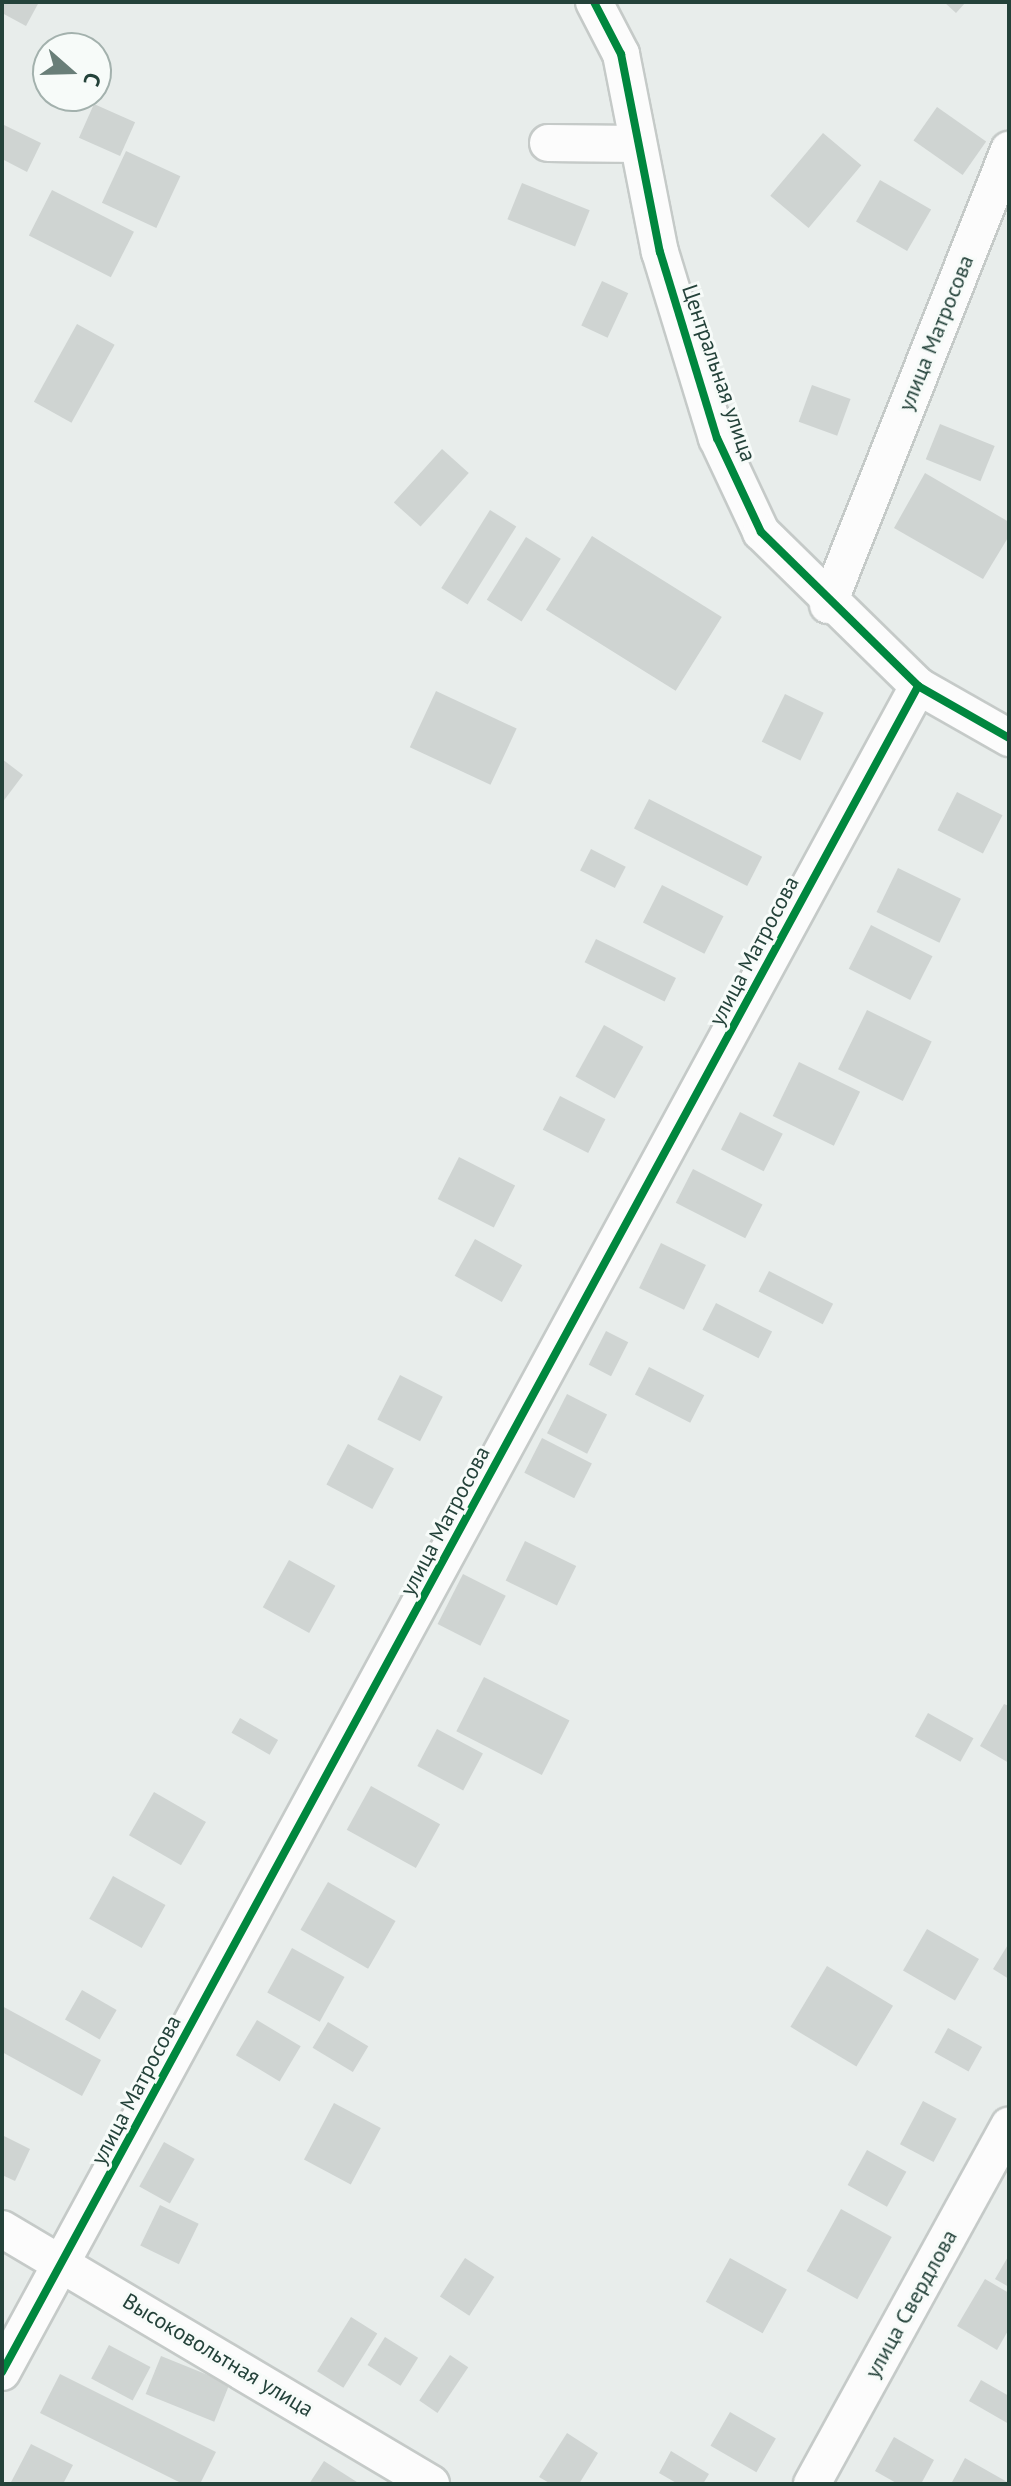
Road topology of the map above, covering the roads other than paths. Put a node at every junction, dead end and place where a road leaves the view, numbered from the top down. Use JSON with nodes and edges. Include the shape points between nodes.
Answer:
{"nodes":[{"id":1,"x":594,"y":2,"type":"edge"},
{"id":2,"x":548,"y":143,"type":"dead end"},
{"id":3,"x":638,"y":144,"type":"junction"},
{"id":4,"x":1009,"y":150,"type":"edge"},
{"id":5,"x":828,"y":605,"type":"junction"},
{"id":6,"x":918,"y":686,"type":"junction"},
{"id":7,"x":1009,"y":738,"type":"edge"},
{"id":8,"x":1009,"y":2125,"type":"edge"},
{"id":9,"x":2,"y":2229,"type":"edge"},
{"id":10,"x":64,"y":2261,"type":"junction"},
{"id":11,"x":2,"y":2372,"type":"edge"},
{"id":12,"x":431,"y":2484,"type":"edge"},
{"id":13,"x":812,"y":2484,"type":"edge"}],
"edges":[{"from":1,"to":3,"type":"street","name":"Центральная улица","via":[[621,54]]},
{"from":2,"to":3,"type":"street"},
{"from":3,"to":5,"type":"street","name":"Центральная улица","via":[[660,252],[717,438],[761,532]]},
{"from":4,"to":5,"type":"street","name":"улица Матросова"},
{"from":5,"to":6,"type":"street","name":"Центральная улица"},
{"from":6,"to":7,"type":"street","name":"Центральная улица"},
{"from":6,"to":10,"type":"street","name":"улица Матросова"},
{"from":8,"to":13,"type":"street","name":"улица Свердлова"},
{"from":9,"to":10,"type":"street","name":"Высоковольтная улица"},
{"from":10,"to":11,"type":"street","name":"улица Матросова"},
{"from":10,"to":12,"type":"street","name":"Высоковольтная улица"}]}
